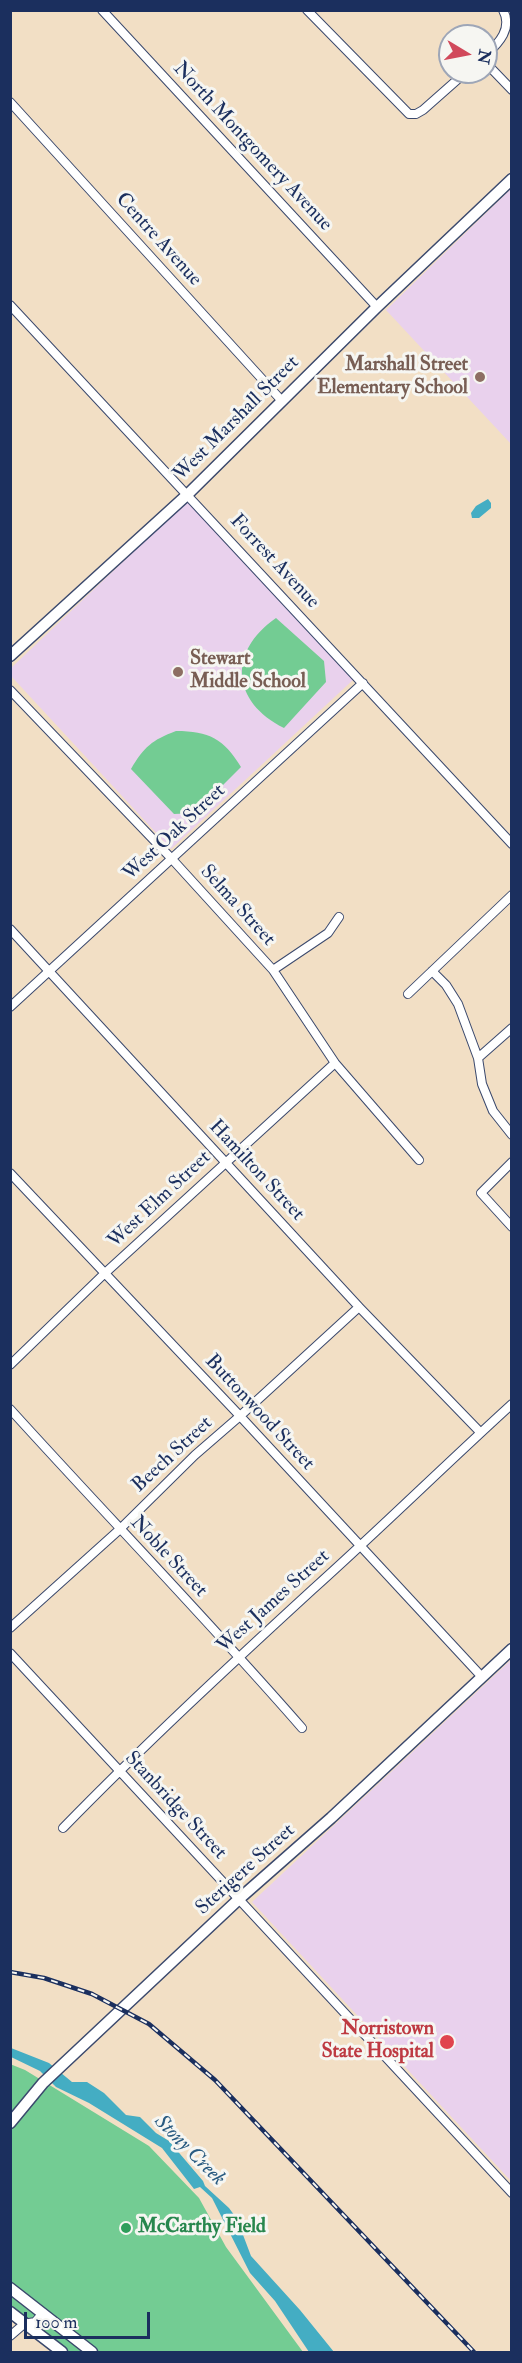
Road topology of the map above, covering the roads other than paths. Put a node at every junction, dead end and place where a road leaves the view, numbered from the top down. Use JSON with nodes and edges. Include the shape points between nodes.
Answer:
{"nodes":[{"id":1,"x":102,"y":10,"type":"edge"},
{"id":2,"x":307,"y":10,"type":"edge"},
{"id":3,"x":503,"y":10,"type":"edge"},
{"id":4,"x":498,"y":41,"type":"edge"},
{"id":5,"x":498,"y":75,"type":"edge"},
{"id":6,"x":452,"y":84,"type":"edge"},
{"id":7,"x":512,"y":90,"type":"edge"},
{"id":8,"x":10,"y":102,"type":"edge"},
{"id":9,"x":512,"y":179,"type":"edge"},
{"id":10,"x":10,"y":305,"type":"edge"},
{"id":11,"x":377,"y":307,"type":"junction"},
{"id":12,"x":282,"y":400,"type":"junction"},
{"id":13,"x":188,"y":494,"type":"junction"},
{"id":14,"x":10,"y":656,"type":"edge"},
{"id":15,"x":363,"y":683,"type":"junction"},
{"id":16,"x":10,"y":690,"type":"edge"},
{"id":17,"x":512,"y":844,"type":"edge"},
{"id":18,"x":171,"y":858,"type":"junction"},
{"id":19,"x":512,"y":895,"type":"edge"},
{"id":20,"x":339,"y":917,"type":"dead end"},
{"id":21,"x":10,"y":929,"type":"edge"},
{"id":22,"x":273,"y":970,"type":"junction"},
{"id":23,"x":51,"y":971,"type":"junction"},
{"id":24,"x":432,"y":971,"type":"junction"},
{"id":25,"x":408,"y":994,"type":"dead end"},
{"id":26,"x":10,"y":1008,"type":"edge"},
{"id":27,"x":512,"y":1028,"type":"edge"},
{"id":28,"x":478,"y":1058,"type":"junction"},
{"id":29,"x":334,"y":1063,"type":"junction"},
{"id":30,"x":512,"y":1135,"type":"edge"},
{"id":31,"x":418,"y":1160,"type":"dead end"},
{"id":32,"x":225,"y":1162,"type":"junction"},
{"id":33,"x":512,"y":1162,"type":"edge"},
{"id":34,"x":10,"y":1173,"type":"edge"},
{"id":35,"x":512,"y":1227,"type":"edge"},
{"id":36,"x":104,"y":1274,"type":"junction"},
{"id":37,"x":359,"y":1307,"type":"junction"},
{"id":38,"x":10,"y":1365,"type":"edge"},
{"id":39,"x":512,"y":1404,"type":"edge"},
{"id":40,"x":10,"y":1409,"type":"edge"},
{"id":41,"x":240,"y":1416,"type":"junction"},
{"id":42,"x":480,"y":1432,"type":"junction"},
{"id":43,"x":119,"y":1530,"type":"junction"},
{"id":44,"x":359,"y":1546,"type":"junction"},
{"id":45,"x":10,"y":1629,"type":"edge"},
{"id":46,"x":512,"y":1649,"type":"edge"},
{"id":47,"x":10,"y":1653,"type":"edge"},
{"id":48,"x":239,"y":1656,"type":"junction"},
{"id":49,"x":482,"y":1677,"type":"junction"},
{"id":50,"x":302,"y":1728,"type":"dead end"},
{"id":51,"x":119,"y":1770,"type":"junction"},
{"id":52,"x":63,"y":1828,"type":"dead end"},
{"id":53,"x":239,"y":1899,"type":"junction"},
{"id":54,"x":10,"y":2123,"type":"edge"},
{"id":55,"x":512,"y":2193,"type":"edge"},
{"id":56,"x":10,"y":2288,"type":"edge"},
{"id":57,"x":10,"y":2312,"type":"edge"},
{"id":58,"x":43,"y":2313,"type":"junction"},
{"id":59,"x":24,"y":2324,"type":"junction"},
{"id":60,"x":10,"y":2336,"type":"edge"},
{"id":61,"x":62,"y":2352,"type":"edge"},
{"id":62,"x":92,"y":2352,"type":"edge"}],
"edges":[{"from":1,"to":11,"type":"street","name":"North Montgomery Avenue"},
{"from":2,"to":6,"type":"street","via":[[409,114],[423,110]]},
{"from":3,"to":4,"type":"street","via":[[508,24]]},
{"from":5,"to":7,"type":"street"},
{"from":8,"to":12,"type":"street","name":"Centre Avenue"},
{"from":9,"to":11,"type":"street","name":"West Marshall Street"},
{"from":10,"to":13,"type":"street","name":"Forrest Avenue"},
{"from":11,"to":12,"type":"street","name":"West Marshall Street"},
{"from":12,"to":13,"type":"street","name":"West Marshall Street"},
{"from":13,"to":14,"type":"street","name":"West Marshall Street"},
{"from":13,"to":15,"type":"street","name":"Forrest Avenue"},
{"from":15,"to":17,"type":"street","name":"Forrest Avenue"},
{"from":15,"to":18,"type":"street","name":"West Oak Street"},
{"from":16,"to":18,"type":"street","name":"Selma Street"},
{"from":18,"to":22,"type":"street","name":"Selma Street"},
{"from":18,"to":23,"type":"street","name":"West Oak Street"},
{"from":19,"to":24,"type":"street"},
{"from":20,"to":22,"type":"street","via":[[328,933]]},
{"from":21,"to":23,"type":"street","name":"Hamilton Street"},
{"from":22,"to":29,"type":"street","name":"Selma Street"},
{"from":23,"to":26,"type":"street","name":"West Oak Street"},
{"from":23,"to":32,"type":"street","name":"Hamilton Street"},
{"from":24,"to":25,"type":"street"},
{"from":24,"to":28,"type":"street","via":[[458,1004]]},
{"from":27,"to":28,"type":"street"},
{"from":28,"to":30,"type":"street","via":[[482,1084],[493,1111]]},
{"from":29,"to":31,"type":"street","name":"Selma Street"},
{"from":29,"to":32,"type":"street","name":"West Elm Street"},
{"from":32,"to":36,"type":"street","name":"West Elm Street"},
{"from":32,"to":37,"type":"street","name":"Hamilton Street"},
{"from":33,"to":35,"type":"street","via":[[481,1193]]},
{"from":34,"to":36,"type":"street","name":"Buttonwood Street"},
{"from":36,"to":38,"type":"street","name":"West Elm Street"},
{"from":36,"to":41,"type":"street","name":"Buttonwood Street"},
{"from":37,"to":41,"type":"street","name":"Beech Street"},
{"from":37,"to":42,"type":"street","name":"Hamilton Street"},
{"from":39,"to":42,"type":"street","name":"West James Street"},
{"from":40,"to":43,"type":"street","name":"Noble Street"},
{"from":41,"to":43,"type":"street","name":"Beech Street"},
{"from":41,"to":44,"type":"street","name":"Buttonwood Street"},
{"from":42,"to":44,"type":"street","name":"West James Street"},
{"from":43,"to":45,"type":"street","name":"Beech Street"},
{"from":43,"to":48,"type":"street","name":"Noble Street"},
{"from":44,"to":48,"type":"street","name":"West James Street"},
{"from":44,"to":49,"type":"street","name":"Buttonwood Street"},
{"from":46,"to":49,"type":"street","name":"Sterigere Street"},
{"from":47,"to":51,"type":"street","name":"Stanbridge Street"},
{"from":48,"to":50,"type":"street","name":"Noble Street"},
{"from":48,"to":51,"type":"street","name":"West James Street"},
{"from":49,"to":53,"type":"street","name":"Sterigere Street"},
{"from":51,"to":52,"type":"street","name":"West James Street"},
{"from":51,"to":53,"type":"street","name":"Stanbridge Street"},
{"from":53,"to":54,"type":"street","name":"Sterigere Street","via":[[43,2083]]},
{"from":53,"to":55,"type":"street","name":"Stanbridge Street"},
{"from":56,"to":58,"type":"street"},
{"from":57,"to":59,"type":"street"},
{"from":58,"to":59,"type":"street","via":[[35,2322]]},
{"from":58,"to":62,"type":"street"},
{"from":59,"to":60,"type":"street"},
{"from":59,"to":61,"type":"street"}]}
